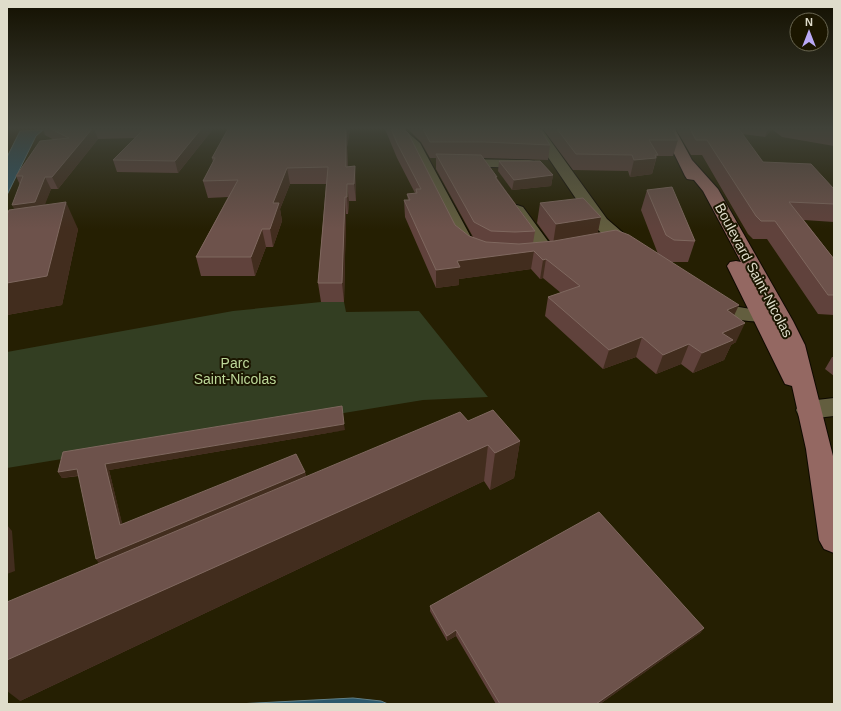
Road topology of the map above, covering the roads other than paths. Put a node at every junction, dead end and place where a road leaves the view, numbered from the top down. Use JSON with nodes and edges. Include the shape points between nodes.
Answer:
{"nodes":[{"id":1,"x":558,"y":162,"type":"edge"},
{"id":2,"x":686,"y":162,"type":"joint"},
{"id":3,"x":438,"y":163,"type":"joint"},
{"id":4,"x":561,"y":166,"type":"junction"},
{"id":5,"x":506,"y":195,"type":"edge"},
{"id":6,"x":618,"y":240,"type":"junction"},
{"id":7,"x":599,"y":244,"type":"edge"},
{"id":8,"x":528,"y":254,"type":"edge"},
{"id":9,"x":489,"y":255,"type":"edge"},
{"id":10,"x":645,"y":258,"type":"edge"},
{"id":11,"x":692,"y":288,"type":"edge"},
{"id":12,"x":762,"y":316,"type":"junction"},
{"id":13,"x":821,"y":408,"type":"edge"},
{"id":14,"x":834,"y":540,"type":"edge"}],
"edges":[{"from":1,"to":4,"type":"street"},
{"from":2,"to":12,"type":"main road","name":"Boulevard Saint-Nicolas"},
{"from":2,"to":13,"type":"main road","name":"Boulevard Saint-Nicolas","via":[[710,189],[783,321]]},
{"from":3,"to":4,"type":"street","via":[[488,170]]},
{"from":3,"to":9,"type":"street","via":[[465,242]]},
{"from":4,"to":6,"type":"street","via":[[602,223]]},
{"from":5,"to":8,"type":"street","via":[[554,251]]},
{"from":6,"to":7,"type":"street"},
{"from":6,"to":10,"type":"street"},
{"from":11,"to":12,"type":"street","via":[[735,313]]},
{"from":12,"to":13,"type":"main road","name":"Boulevard Saint-Nicolas"},
{"from":13,"to":14,"type":"main road","name":"Boulevard Saint-Nicolas","via":[[819,449]]}]}
